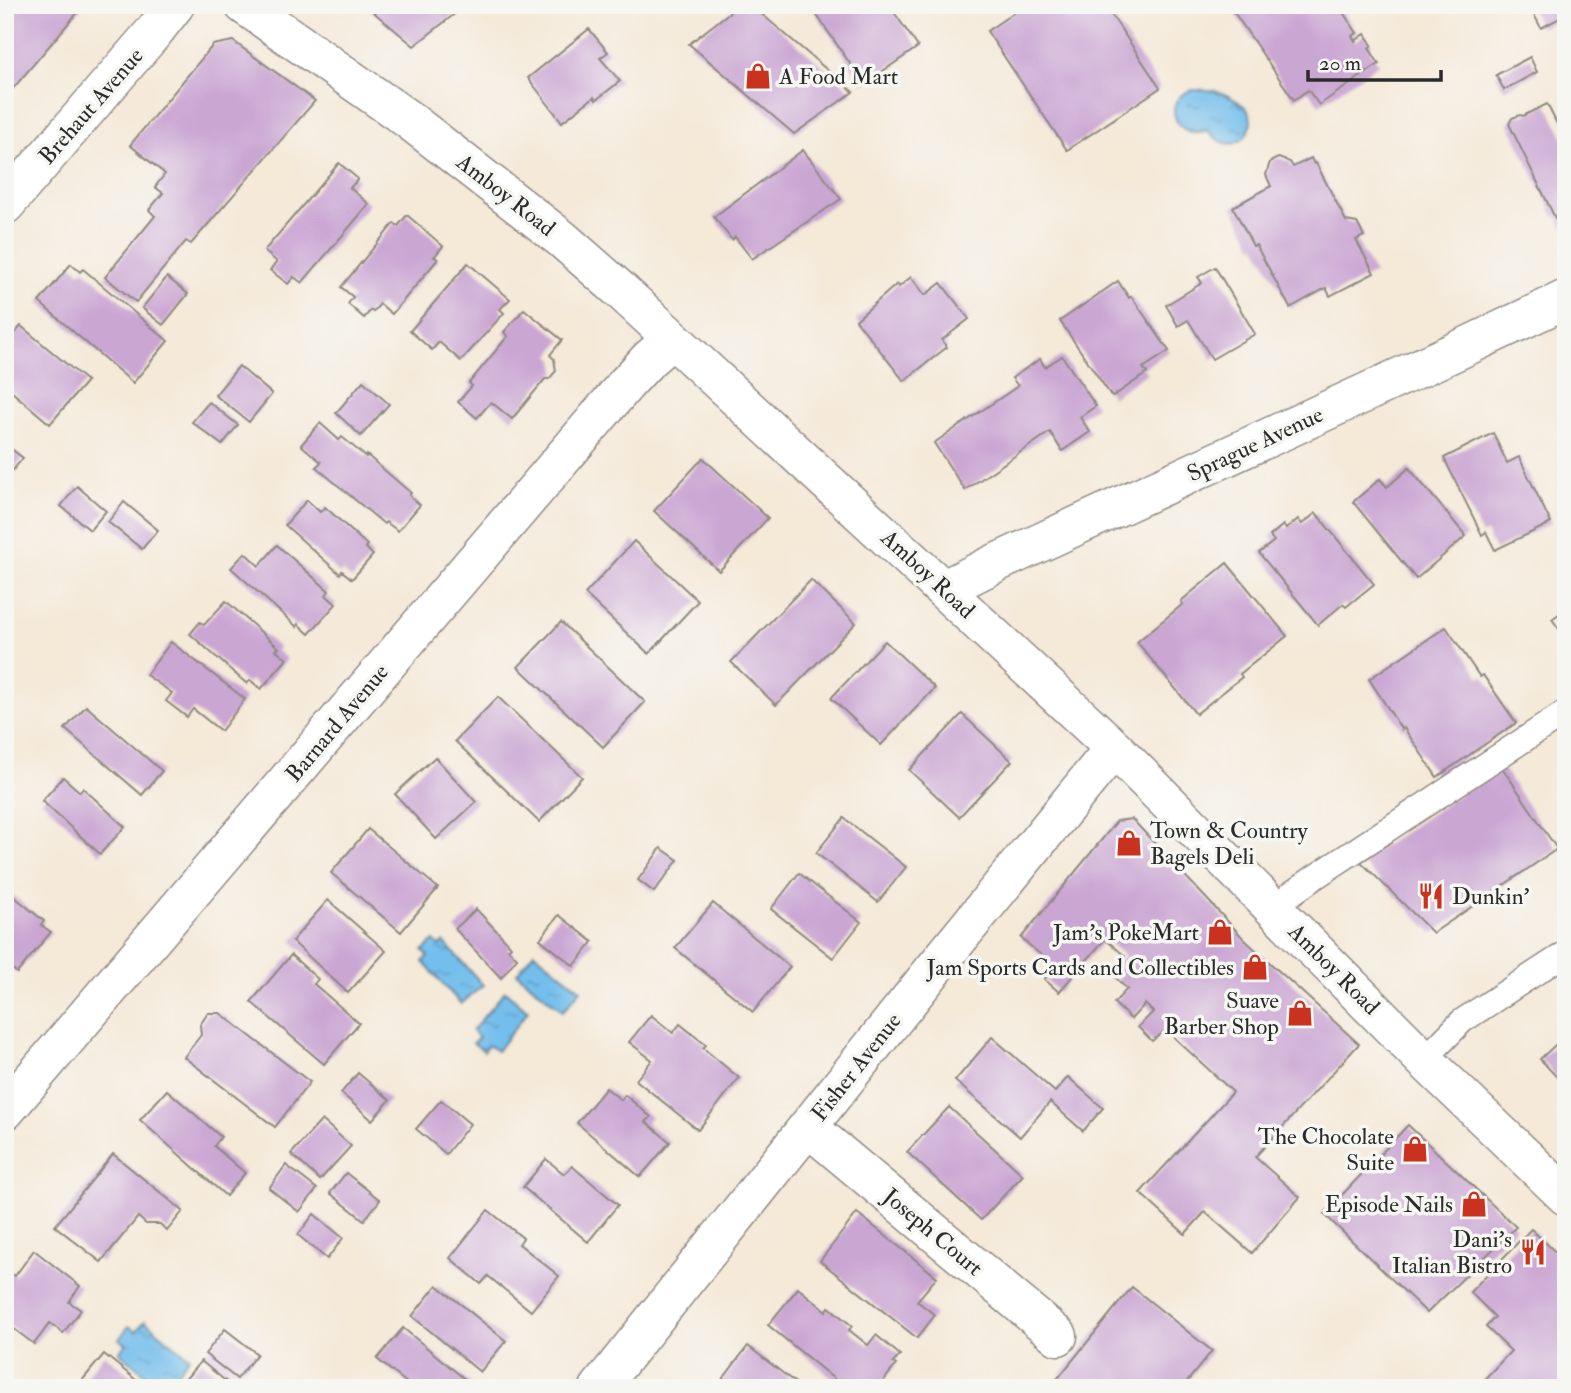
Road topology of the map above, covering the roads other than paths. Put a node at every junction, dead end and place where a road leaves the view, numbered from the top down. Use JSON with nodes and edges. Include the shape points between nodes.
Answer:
{"nodes":[{"id":1,"x":175,"y":5,"type":"edge"},
{"id":2,"x":244,"y":5,"type":"edge"},
{"id":3,"x":5,"y":205,"type":"edge"},
{"id":4,"x":1566,"y":299,"type":"edge"},
{"id":5,"x":672,"y":339,"type":"junction"},
{"id":6,"x":944,"y":589,"type":"junction"},
{"id":7,"x":1566,"y":712,"type":"edge"},
{"id":8,"x":1114,"y":748,"type":"junction"},
{"id":9,"x":1272,"y":907,"type":"junction"},
{"id":10,"x":1566,"y":954,"type":"edge"},
{"id":11,"x":1424,"y":1060,"type":"junction"},
{"id":12,"x":5,"y":1111,"type":"edge"},
{"id":13,"x":808,"y":1128,"type":"junction"},
{"id":14,"x":1566,"y":1196,"type":"edge"},
{"id":15,"x":1058,"y":1336,"type":"dead end"},
{"id":16,"x":599,"y":1388,"type":"edge"}],
"edges":[{"from":1,"to":3,"type":"street","name":"Brehaut Avenue"},
{"from":2,"to":5,"type":"street","name":"Amboy Road","via":[[503,191]]},
{"from":4,"to":6,"type":"street","name":"Sprague Avenue"},
{"from":5,"to":6,"type":"street","name":"Amboy Road"},
{"from":5,"to":12,"type":"street","name":"Barnard Avenue","via":[[617,394]]},
{"from":6,"to":8,"type":"street","name":"Amboy Road"},
{"from":7,"to":9,"type":"lane"},
{"from":8,"to":9,"type":"street","name":"Amboy Road"},
{"from":8,"to":13,"type":"street","name":"Fisher Avenue"},
{"from":9,"to":11,"type":"street","name":"Amboy Road"},
{"from":10,"to":11,"type":"lane","via":[[1462,1021]]},
{"from":11,"to":14,"type":"street","name":"Amboy Road"},
{"from":13,"to":15,"type":"street","name":"Joseph Court"},
{"from":13,"to":16,"type":"street","name":"Fisher Avenue"}]}
